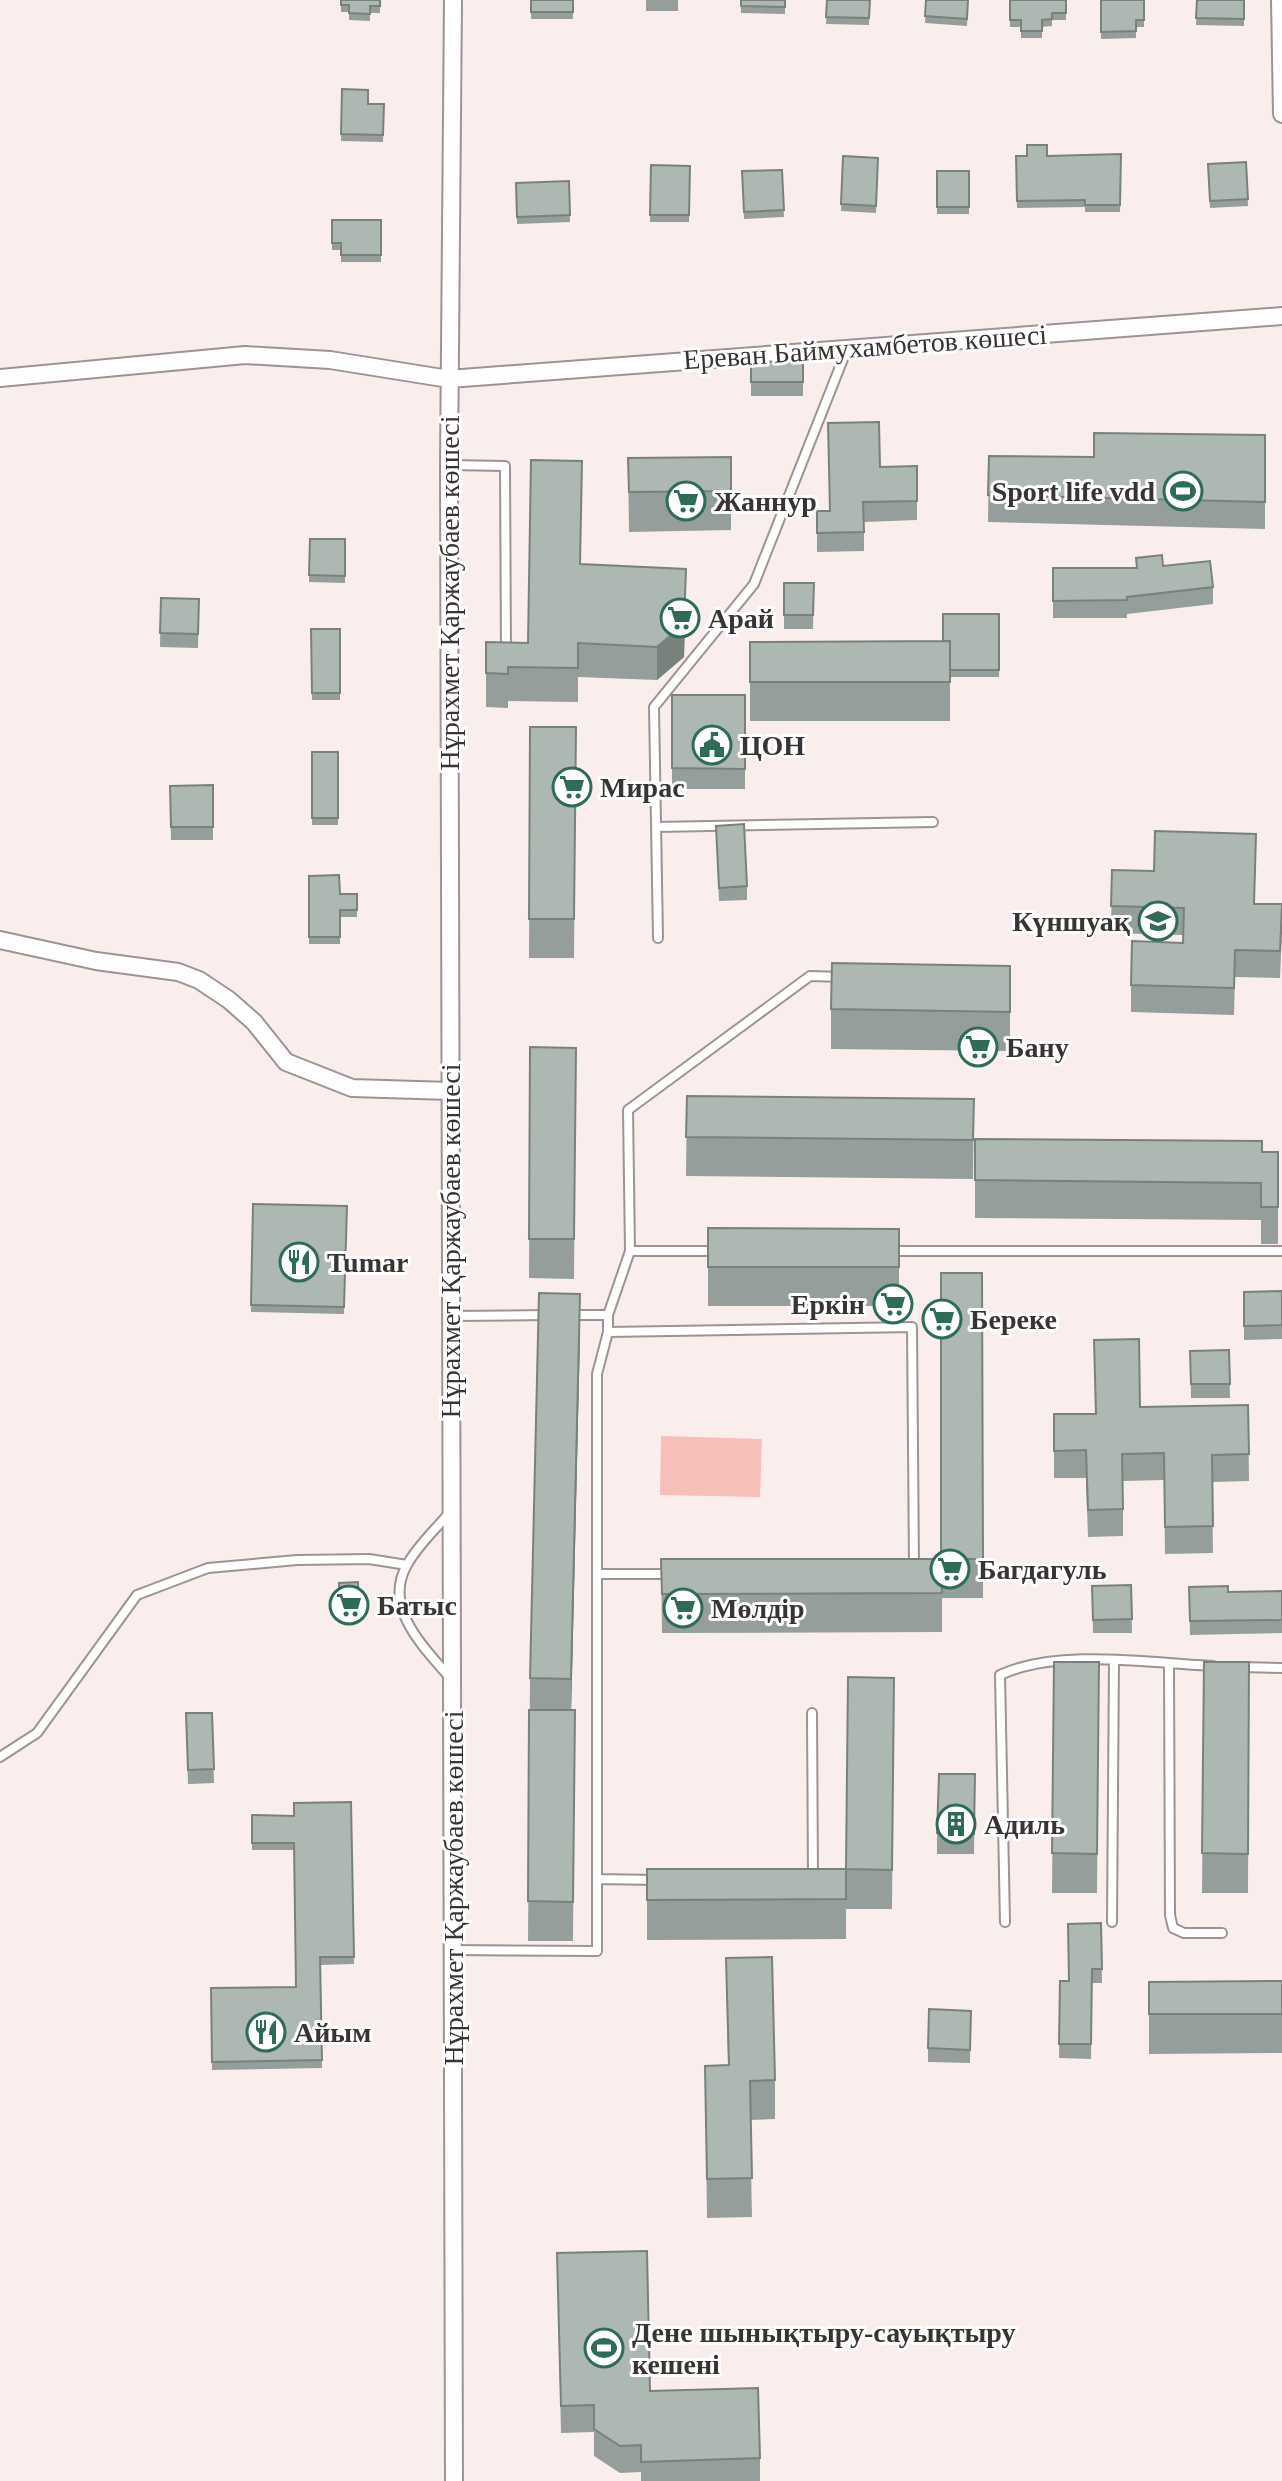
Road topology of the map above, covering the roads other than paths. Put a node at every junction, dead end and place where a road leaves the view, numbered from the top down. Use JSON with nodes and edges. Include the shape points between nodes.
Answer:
{"nodes":[{"id":1,"x":453,"y":0,"type":"edge"},
{"id":2,"x":1280,"y":0,"type":"edge"},
{"id":3,"x":1282,"y":114,"type":"edge"},
{"id":4,"x":1282,"y":316,"type":"edge"},
{"id":5,"x":847,"y":349,"type":"junction"},
{"id":6,"x":0,"y":378,"type":"edge"},
{"id":7,"x":449,"y":379,"type":"junction"},
{"id":8,"x":449,"y":465,"type":"junction"},
{"id":9,"x":506,"y":665,"type":"edge"},
{"id":10,"x":933,"y":822,"type":"dead end"},
{"id":11,"x":656,"y":827,"type":"junction"},
{"id":12,"x":658,"y":938,"type":"dead end"},
{"id":13,"x":0,"y":940,"type":"edge"},
{"id":14,"x":855,"y":977,"type":"edge"},
{"id":15,"x":450,"y":1091,"type":"junction"},
{"id":16,"x":630,"y":1251,"type":"junction"},
{"id":17,"x":726,"y":1251,"type":"edge"},
{"id":18,"x":885,"y":1251,"type":"edge"},
{"id":19,"x":1282,"y":1251,"type":"edge"},
{"id":20,"x":608,"y":1315,"type":"junction"},
{"id":21,"x":450,"y":1316,"type":"junction"},
{"id":22,"x":608,"y":1332,"type":"junction"},
{"id":23,"x":450,"y":1511,"type":"junction"},
{"id":24,"x":407,"y":1565,"type":"junction"},
{"id":25,"x":597,"y":1574,"type":"junction"},
{"id":26,"x":676,"y":1574,"type":"edge"},
{"id":27,"x":899,"y":1574,"type":"edge"},
{"id":28,"x":1114,"y":1661,"type":"junction"},
{"id":29,"x":1169,"y":1664,"type":"junction"},
{"id":30,"x":1282,"y":1668,"type":"edge"},
{"id":31,"x":455,"y":1682,"type":"junction"},
{"id":32,"x":812,"y":1713,"type":"dead end"},
{"id":33,"x":0,"y":1757,"type":"edge"},
{"id":34,"x":597,"y":1879,"type":"junction"},
{"id":35,"x":674,"y":1880,"type":"edge"},
{"id":36,"x":798,"y":1880,"type":"edge"},
{"id":37,"x":1005,"y":1922,"type":"dead end"},
{"id":38,"x":1112,"y":1922,"type":"dead end"},
{"id":39,"x":1222,"y":1933,"type":"dead end"},
{"id":40,"x":451,"y":1950,"type":"junction"},
{"id":41,"x":454,"y":2481,"type":"edge"}],
"edges":[{"from":1,"to":7,"type":"street","name":"Нұрахмет Қаржаубаев көшесі"},
{"from":2,"to":3,"type":"street"},
{"from":4,"to":5,"type":"street","name":"Ереван Баймухамбетов көшесі"},
{"from":5,"to":7,"type":"street","name":"Ереван Баймухамбетов көшесі"},
{"from":5,"to":11,"type":"lane","via":[[754,584],[654,707]]},
{"from":6,"to":7,"type":"street","name":"Ереван Баймухамбетов көшесі","via":[[245,355],[330,360]]},
{"from":7,"to":8,"type":"street","name":"Нұрахмет Қаржаубаев көшесі"},
{"from":8,"to":9,"type":"lane","via":[[505,466]]},
{"from":8,"to":15,"type":"street","name":"Нұрахмет Қаржаубаев көшесі"},
{"from":10,"to":11,"type":"lane"},
{"from":11,"to":12,"type":"lane"},
{"from":13,"to":15,"type":"street","via":[[199,980],[254,1022],[286,1062],[352,1088]]},
{"from":14,"to":16,"type":"lane","via":[[810,976],[628,1110]]},
{"from":15,"to":21,"type":"street","name":"Нұрахмет Қаржаубаев көшесі"},
{"from":16,"to":17,"type":"lane"},
{"from":16,"to":20,"type":"lane"},
{"from":18,"to":19,"type":"lane"},
{"from":20,"to":21,"type":"lane"},
{"from":20,"to":22,"type":"lane"},
{"from":21,"to":23,"type":"street","name":"Нұрахмет Қаржаубаев көшесі"},
{"from":22,"to":25,"type":"lane","via":[[597,1374]]},
{"from":22,"to":27,"type":"lane","via":[[912,1327],[915,1574]]},
{"from":23,"to":24,"type":"lane"},
{"from":23,"to":31,"type":"street","name":"Нұрахмет Қаржаубаев көшесі"},
{"from":24,"to":31,"type":"lane","via":[[402,1576],[409,1630]]},
{"from":24,"to":33,"type":"lane","via":[[369,1559],[297,1560],[208,1568],[137,1595],[37,1733]]},
{"from":25,"to":26,"type":"lane"},
{"from":25,"to":34,"type":"lane"},
{"from":28,"to":29,"type":"lane"},
{"from":28,"to":37,"type":"lane","via":[[1025,1664],[1000,1675]]},
{"from":28,"to":38,"type":"lane"},
{"from":29,"to":30,"type":"lane"},
{"from":29,"to":39,"type":"lane","via":[[1170,1915],[1173,1928],[1184,1933]]},
{"from":31,"to":40,"type":"street","name":"Нұрахмет Қаржаубаев көшесі"},
{"from":32,"to":36,"type":"lane","via":[[813,1880]]},
{"from":34,"to":35,"type":"lane"},
{"from":34,"to":40,"type":"lane","via":[[597,1951]]},
{"from":40,"to":41,"type":"street","name":"Нұрахмет Қаржаубаев көшесі"}]}
